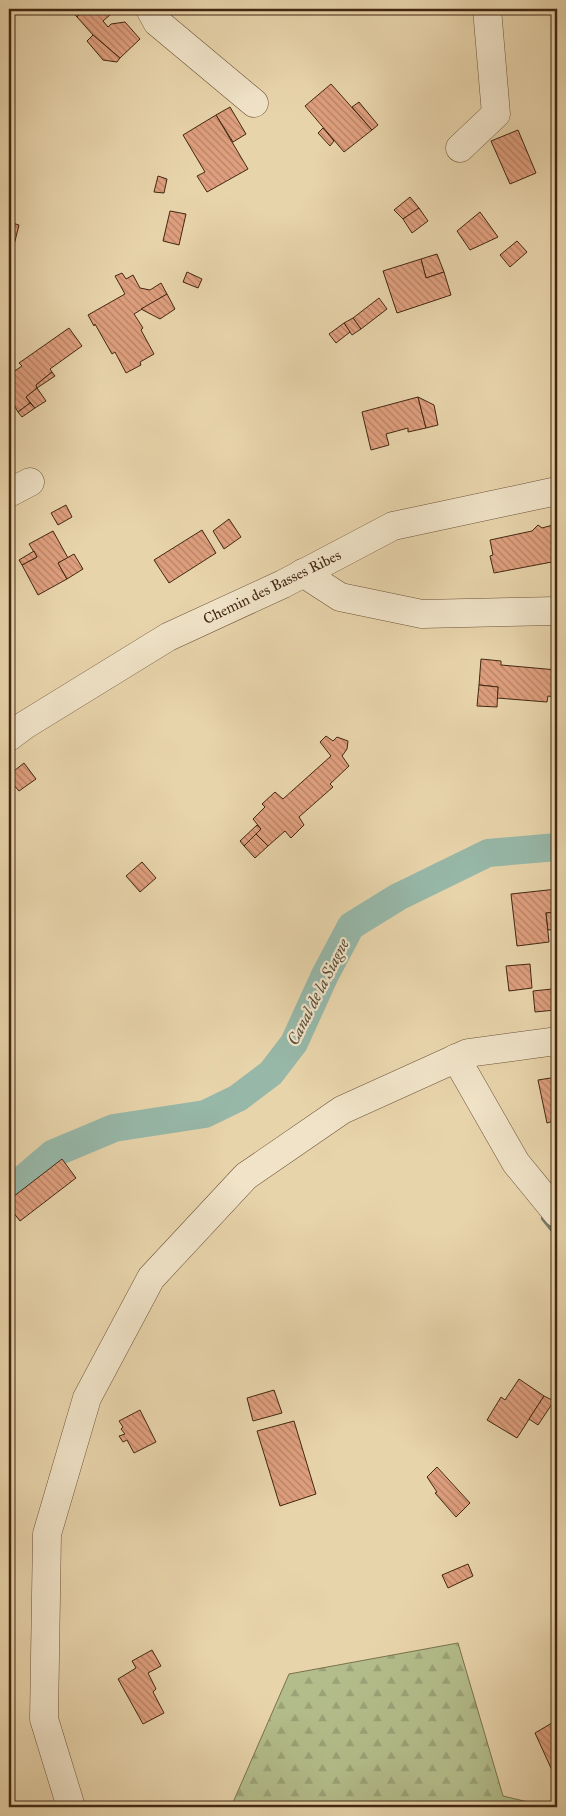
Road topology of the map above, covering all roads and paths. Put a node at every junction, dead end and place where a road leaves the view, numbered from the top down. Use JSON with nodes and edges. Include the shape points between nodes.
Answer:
{"nodes":[{"id":1,"x":150,"y":9,"type":"edge"},
{"id":2,"x":487,"y":9,"type":"edge"},
{"id":3,"x":254,"y":103,"type":"dead end"},
{"id":4,"x":460,"y":148,"type":"dead end"},
{"id":5,"x":557,"y":491,"type":"edge"},
{"id":6,"x":303,"y":573,"type":"junction"},
{"id":7,"x":557,"y":611,"type":"edge"},
{"id":8,"x":9,"y":737,"type":"edge"},
{"id":9,"x":557,"y":1041,"type":"edge"},
{"id":10,"x":456,"y":1058,"type":"junction"},
{"id":11,"x":557,"y":1213,"type":"edge"},
{"id":12,"x":71,"y":1807,"type":"edge"}],
"edges":[{"from":1,"to":3,"type":"street","via":[[157,22]]},
{"from":2,"to":4,"type":"street","via":[[496,114]]},
{"from":5,"to":6,"type":"street","name":"Chemin des Basses Ribes","via":[[392,526]]},
{"from":6,"to":7,"type":"street","via":[[340,597],[422,614]]},
{"from":6,"to":8,"type":"street","name":"Chemin des Basses Ribes","via":[[168,637]]},
{"from":9,"to":10,"type":"street","via":[[468,1053]]},
{"from":10,"to":11,"type":"street","via":[[516,1163]]},
{"from":10,"to":12,"type":"street","via":[[342,1110],[246,1176],[151,1278],[86,1398],[47,1534],[44,1719]]}]}
